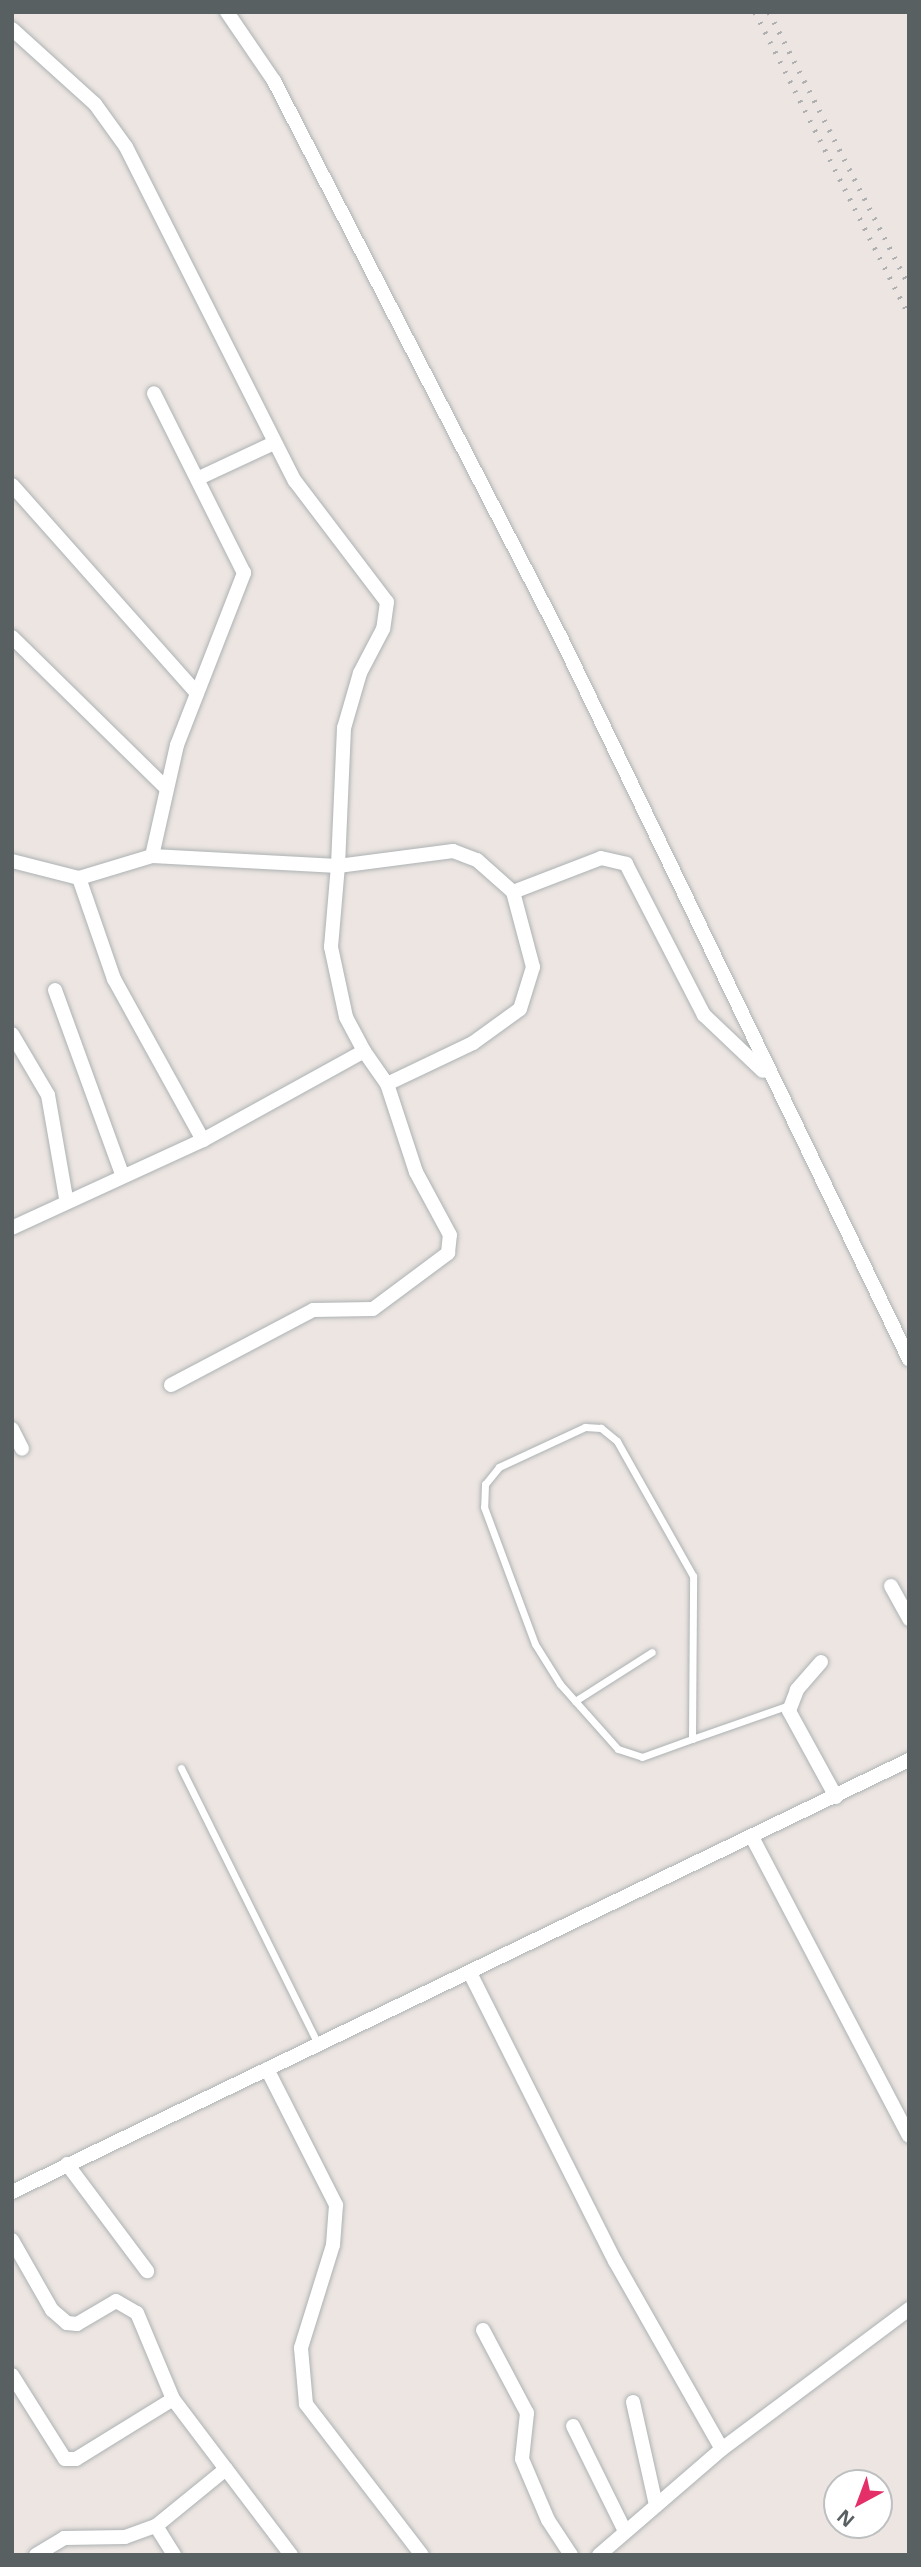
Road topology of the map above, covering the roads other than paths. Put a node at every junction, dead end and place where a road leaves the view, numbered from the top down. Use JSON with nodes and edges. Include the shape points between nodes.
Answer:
{"nodes":[{"id":1,"x":227,"y":12,"type":"edge"},
{"id":2,"x":12,"y":29,"type":"edge"},
{"id":3,"x":153,"y":393,"type":"dead end"},
{"id":4,"x":274,"y":443,"type":"junction"},
{"id":5,"x":199,"y":478,"type":"junction"},
{"id":6,"x":12,"y":485,"type":"edge"},
{"id":7,"x":12,"y":637,"type":"edge"},
{"id":8,"x":195,"y":691,"type":"junction"},
{"id":9,"x":166,"y":788,"type":"junction"},
{"id":10,"x":152,"y":856,"type":"junction"},
{"id":11,"x":12,"y":861,"type":"edge"},
{"id":12,"x":338,"y":866,"type":"junction"},
{"id":13,"x":79,"y":878,"type":"junction"},
{"id":14,"x":513,"y":892,"type":"junction"},
{"id":15,"x":55,"y":990,"type":"dead end"},
{"id":16,"x":12,"y":1034,"type":"edge"},
{"id":17,"x":364,"y":1051,"type":"junction"},
{"id":18,"x":766,"y":1073,"type":"junction"},
{"id":19,"x":387,"y":1084,"type":"junction"},
{"id":20,"x":203,"y":1140,"type":"junction"},
{"id":21,"x":122,"y":1174,"type":"junction"},
{"id":22,"x":66,"y":1198,"type":"junction"},
{"id":23,"x":12,"y":1228,"type":"edge"},
{"id":24,"x":909,"y":1360,"type":"edge"},
{"id":25,"x":171,"y":1385,"type":"dead end"},
{"id":26,"x":12,"y":1429,"type":"edge"},
{"id":27,"x":22,"y":1449,"type":"dead end"},
{"id":28,"x":891,"y":1586,"type":"dead end"},
{"id":29,"x":909,"y":1619,"type":"edge"},
{"id":30,"x":652,"y":1652,"type":"dead end"},
{"id":31,"x":821,"y":1662,"type":"dead end"},
{"id":32,"x":575,"y":1701,"type":"junction"},
{"id":33,"x":789,"y":1705,"type":"junction"},
{"id":34,"x":692,"y":1739,"type":"junction"},
{"id":35,"x":909,"y":1760,"type":"edge"},
{"id":36,"x":181,"y":1768,"type":"dead end"},
{"id":37,"x":836,"y":1797,"type":"junction"},
{"id":38,"x":753,"y":1839,"type":"junction"},
{"id":39,"x":470,"y":1973,"type":"junction"},
{"id":40,"x":318,"y":2045,"type":"junction"},
{"id":41,"x":267,"y":2068,"type":"junction"},
{"id":42,"x":909,"y":2136,"type":"edge"},
{"id":43,"x":67,"y":2164,"type":"junction"},
{"id":44,"x":12,"y":2192,"type":"edge"},
{"id":45,"x":12,"y":2240,"type":"edge"},
{"id":46,"x":147,"y":2271,"type":"dead end"},
{"id":47,"x":909,"y":2309,"type":"edge"},
{"id":48,"x":483,"y":2330,"type":"dead end"},
{"id":49,"x":12,"y":2375,"type":"edge"},
{"id":50,"x":173,"y":2399,"type":"junction"},
{"id":51,"x":634,"y":2402,"type":"dead end"},
{"id":52,"x":573,"y":2426,"type":"dead end"},
{"id":53,"x":722,"y":2449,"type":"junction"},
{"id":54,"x":226,"y":2469,"type":"junction"},
{"id":55,"x":656,"y":2505,"type":"junction"},
{"id":56,"x":156,"y":2526,"type":"junction"},
{"id":57,"x":625,"y":2531,"type":"junction"},
{"id":58,"x":37,"y":2555,"type":"edge"},
{"id":59,"x":174,"y":2555,"type":"edge"},
{"id":60,"x":291,"y":2555,"type":"edge"},
{"id":61,"x":422,"y":2555,"type":"edge"},
{"id":62,"x":571,"y":2555,"type":"edge"},
{"id":63,"x":599,"y":2555,"type":"edge"}],
"edges":[{"from":1,"to":18,"type":"street","via":[[274,81],[561,639],[702,920]]},
{"from":2,"to":4,"type":"street","via":[[94,104],[126,147]]},
{"from":3,"to":5,"type":"street"},
{"from":4,"to":5,"type":"street"},
{"from":4,"to":12,"type":"street","via":[[325,525],[387,602],[383,629],[360,673],[344,728]]},
{"from":5,"to":8,"type":"street","via":[[244,573],[239,600]]},
{"from":6,"to":8,"type":"street"},
{"from":7,"to":9,"type":"street"},
{"from":8,"to":9,"type":"street"},
{"from":9,"to":10,"type":"street"},
{"from":10,"to":12,"type":"street"},
{"from":10,"to":13,"type":"street"},
{"from":11,"to":13,"type":"street"},
{"from":12,"to":14,"type":"street","via":[[461,852]]},
{"from":12,"to":17,"type":"street","via":[[331,947],[346,1017]]},
{"from":13,"to":20,"type":"street","via":[[114,979]]},
{"from":14,"to":18,"type":"street","via":[[601,858],[626,864],[704,1016]]},
{"from":14,"to":19,"type":"street","via":[[534,967],[520,1009],[473,1043]]},
{"from":15,"to":21,"type":"street"},
{"from":16,"to":22,"type":"street","via":[[48,1095]]},
{"from":17,"to":19,"type":"street"},
{"from":17,"to":20,"type":"street"},
{"from":18,"to":24,"type":"street"},
{"from":19,"to":25,"type":"street","via":[[416,1172],[450,1235],[448,1253],[373,1309],[313,1310]]},
{"from":20,"to":21,"type":"street"},
{"from":21,"to":22,"type":"street"},
{"from":22,"to":23,"type":"street"},
{"from":26,"to":27,"type":"street"},
{"from":28,"to":29,"type":"street"},
{"from":30,"to":32,"type":"lane"},
{"from":31,"to":33,"type":"street"},
{"from":32,"to":34,"type":"lane","via":[[626,1755],[642,1757]]},
{"from":32,"to":34,"type":"lane","via":[[535,1644],[482,1495],[499,1467],[593,1427],[617,1441],[693,1576]]},
{"from":33,"to":34,"type":"lane"},
{"from":33,"to":37,"type":"street"},
{"from":35,"to":37,"type":"street"},
{"from":36,"to":40,"type":"lane"},
{"from":37,"to":38,"type":"street"},
{"from":38,"to":39,"type":"street"},
{"from":38,"to":42,"type":"street"},
{"from":39,"to":40,"type":"street"},
{"from":39,"to":53,"type":"street","via":[[615,2261]]},
{"from":40,"to":41,"type":"street"},
{"from":41,"to":43,"type":"street"},
{"from":41,"to":61,"type":"street","via":[[336,2204],[333,2245],[301,2348],[303,2395]]},
{"from":43,"to":44,"type":"street"},
{"from":43,"to":46,"type":"street"},
{"from":45,"to":50,"type":"street","via":[[52,2309],[67,2323],[76,2324],[111,2302],[131,2307]]},
{"from":47,"to":53,"type":"street"},
{"from":48,"to":62,"type":"street","via":[[527,2413],[522,2459],[548,2520]]},
{"from":49,"to":50,"type":"street","via":[[65,2459],[76,2459]]},
{"from":50,"to":54,"type":"street"},
{"from":51,"to":55,"type":"street"},
{"from":52,"to":57,"type":"street"},
{"from":53,"to":55,"type":"street"},
{"from":54,"to":56,"type":"street"},
{"from":54,"to":60,"type":"street"},
{"from":55,"to":57,"type":"street"},
{"from":56,"to":58,"type":"street","via":[[125,2537],[64,2538]]},
{"from":56,"to":59,"type":"street"},
{"from":57,"to":63,"type":"street"}]}
